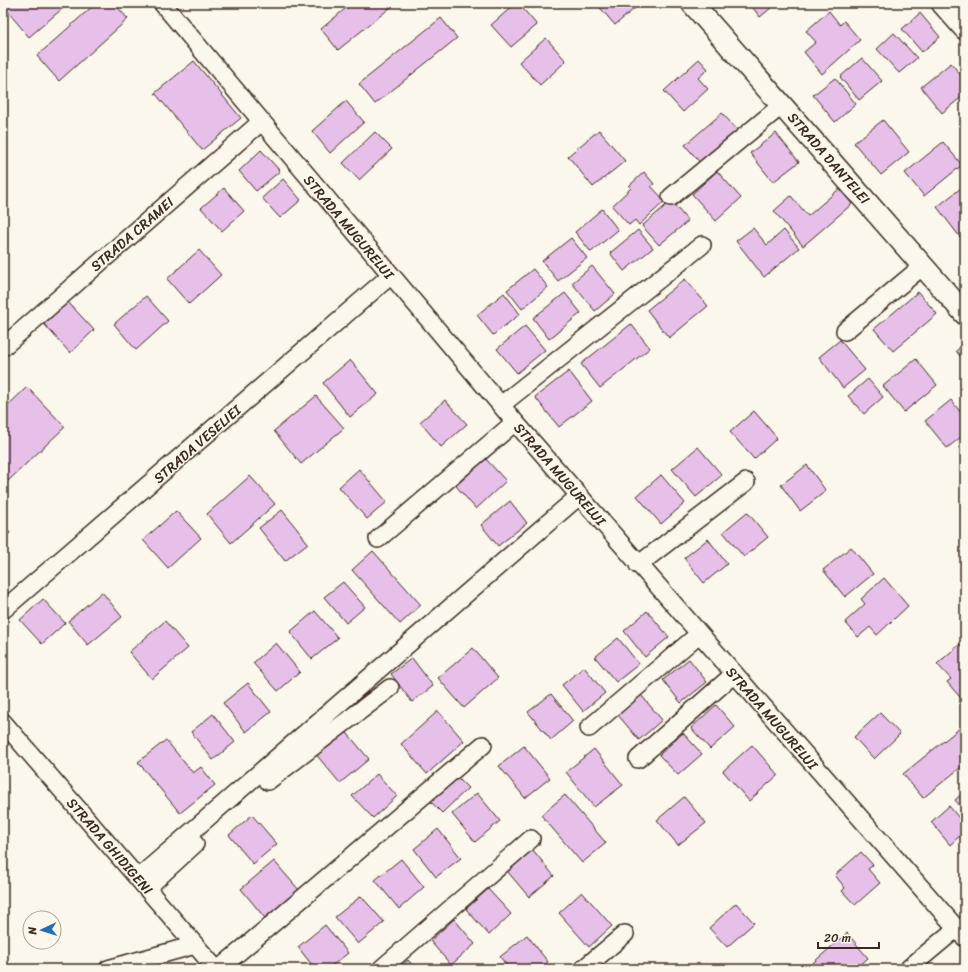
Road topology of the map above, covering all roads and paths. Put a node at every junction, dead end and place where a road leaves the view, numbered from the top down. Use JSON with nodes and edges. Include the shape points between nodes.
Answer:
{"nodes":[{"id":1,"x":162,"y":3,"type":"edge"},
{"id":2,"x":692,"y":3,"type":"edge"},
{"id":3,"x":942,"y":3,"type":"edge"},
{"id":4,"x":965,"y":29,"type":"edge"},
{"id":5,"x":782,"y":105,"type":"junction"},
{"id":6,"x":261,"y":122,"type":"junction"},
{"id":7,"x":671,"y":197,"type":"dead end"},
{"id":8,"x":702,"y":245,"type":"dead end"},
{"id":9,"x":924,"y":266,"type":"junction"},
{"id":10,"x":390,"y":276,"type":"junction"},
{"id":11,"x":965,"y":314,"type":"edge"},
{"id":12,"x":844,"y":331,"type":"dead end"},
{"id":13,"x":3,"y":347,"type":"edge"},
{"id":14,"x":501,"y":405,"type":"junction"},
{"id":15,"x":515,"y":422,"type":"junction"},
{"id":16,"x":746,"y":482,"type":"dead end"},
{"id":17,"x":579,"y":496,"type":"junction"},
{"id":18,"x":378,"y":539,"type":"dead end"},
{"id":19,"x":638,"y":565,"type":"junction"},
{"id":20,"x":3,"y":610,"type":"edge"},
{"id":21,"x":699,"y":634,"type":"junction"},
{"id":22,"x":734,"y":674,"type":"junction"},
{"id":23,"x":390,"y":688,"type":"dead end"},
{"id":24,"x":3,"y":722,"type":"edge"},
{"id":25,"x":589,"y":728,"type":"dead end"},
{"id":26,"x":483,"y":745,"type":"dead end"},
{"id":27,"x":638,"y":759,"type":"dead end"},
{"id":28,"x":531,"y":839,"type":"dead end"},
{"id":29,"x":142,"y":883,"type":"junction"},
{"id":30,"x":961,"y":933,"type":"edge"},
{"id":31,"x":625,"y":934,"type":"dead end"},
{"id":32,"x":195,"y":945,"type":"junction"},
{"id":33,"x":108,"y":969,"type":"edge"},
{"id":34,"x":218,"y":969,"type":"edge"},
{"id":35,"x":381,"y":969,"type":"edge"},
{"id":36,"x":583,"y":969,"type":"edge"},
{"id":37,"x":908,"y":969,"type":"edge"}],
"edges":[{"from":1,"to":6,"type":"street","name":"STRADA MUGURELUI"},
{"from":2,"to":5,"type":"street","name":"STRADA DANTELEI"},
{"from":3,"to":4,"type":"street"},
{"from":5,"to":7,"type":"street"},
{"from":5,"to":9,"type":"street","name":"STRADA DANTELEI"},
{"from":6,"to":10,"type":"street","name":"STRADA MUGURELUI"},
{"from":6,"to":13,"type":"street","name":"STRADA CRAMEI"},
{"from":8,"to":14,"type":"street"},
{"from":9,"to":11,"type":"street","name":"STRADA DANTELEI"},
{"from":9,"to":12,"type":"street"},
{"from":10,"to":14,"type":"street","name":"STRADA MUGURELUI"},
{"from":10,"to":20,"type":"street","name":"STRADA VESELIEI"},
{"from":14,"to":15,"type":"street","name":"STRADA MUGURELUI"},
{"from":15,"to":17,"type":"street","name":"STRADA MUGURELUI"},
{"from":15,"to":18,"type":"street"},
{"from":16,"to":19,"type":"street"},
{"from":17,"to":19,"type":"street","name":"STRADA MUGURELUI"},
{"from":17,"to":29,"type":"street"},
{"from":19,"to":21,"type":"street","name":"STRADA MUGURELUI"},
{"from":21,"to":22,"type":"street","name":"STRADA MUGURELUI"},
{"from":21,"to":25,"type":"street"},
{"from":22,"to":27,"type":"street"},
{"from":22,"to":30,"type":"street","name":"STRADA MUGURELUI"},
{"from":23,"to":29,"type":"street","via":[[284,767],[191,847]]},
{"from":24,"to":29,"type":"street","name":"STRADA GHIDIGENI"},
{"from":26,"to":34,"type":"street"},
{"from":28,"to":35,"type":"street"},
{"from":29,"to":32,"type":"street","name":"STRADA GHIDIGENI"},
{"from":30,"to":37,"type":"street"},
{"from":31,"to":36,"type":"street"},
{"from":32,"to":33,"type":"street"},
{"from":32,"to":34,"type":"street","name":"STRADA GHIDIGENI"}]}
